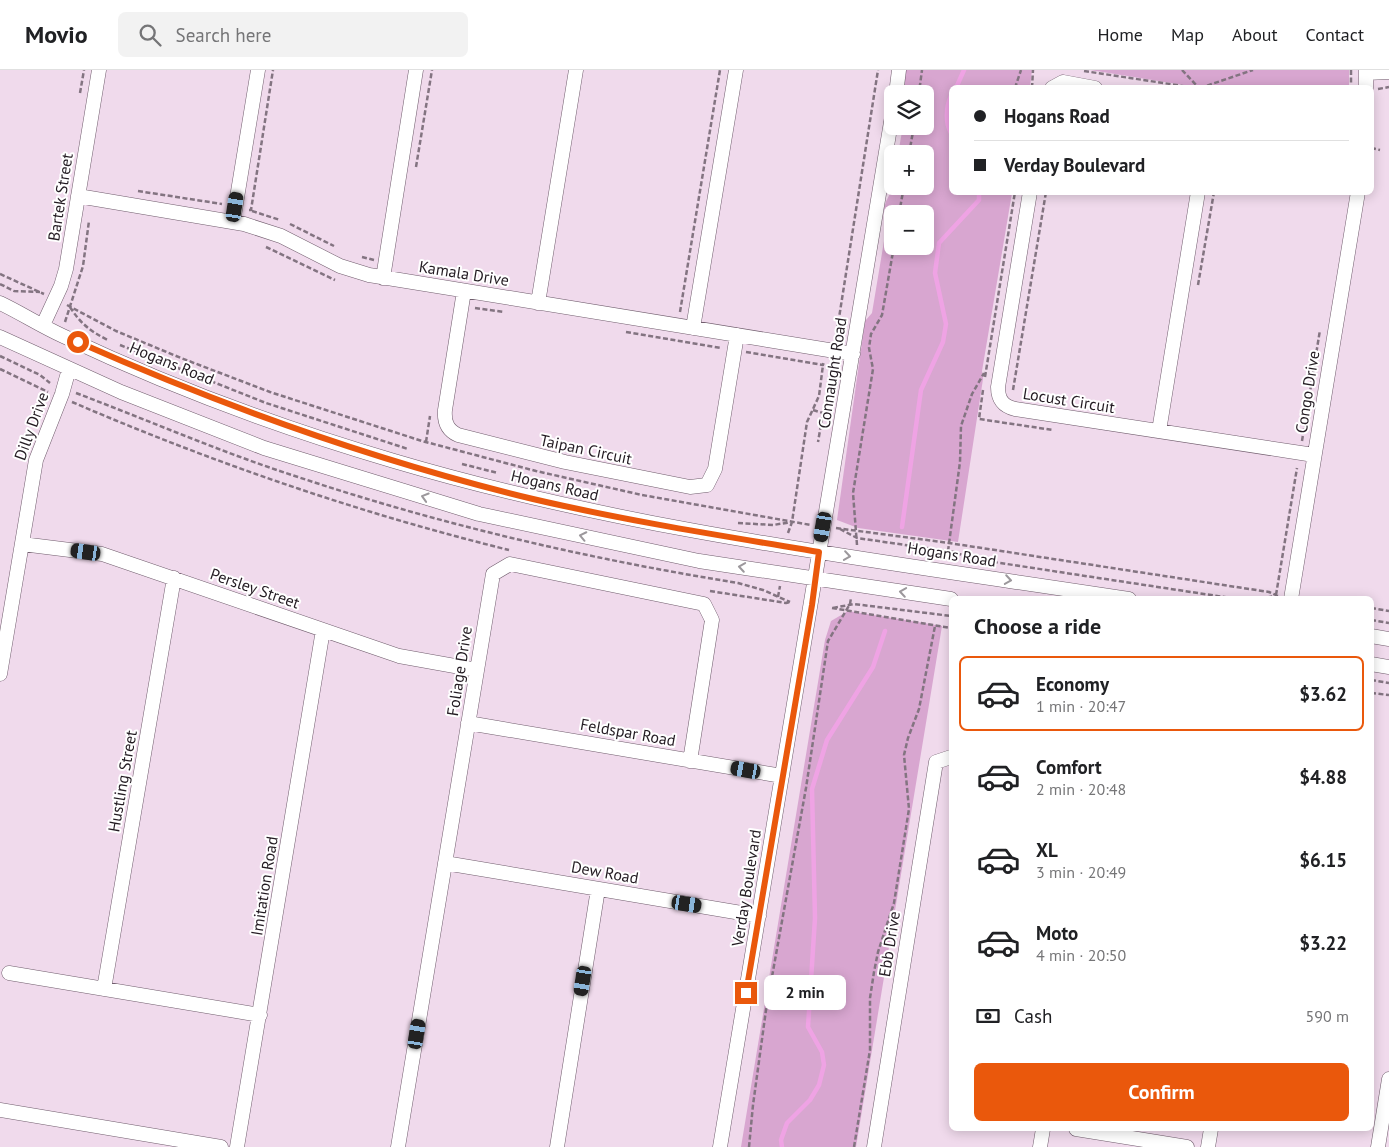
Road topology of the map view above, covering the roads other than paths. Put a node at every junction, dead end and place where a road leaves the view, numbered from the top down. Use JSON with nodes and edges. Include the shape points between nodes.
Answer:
{"nodes":[{"id":1,"x":99,"y":70,"type":"edge"},
{"id":2,"x":258,"y":70,"type":"edge"},
{"id":3,"x":416,"y":70,"type":"edge"},
{"id":4,"x":576,"y":70,"type":"edge"},
{"id":5,"x":736,"y":70,"type":"edge"},
{"id":6,"x":899,"y":70,"type":"edge"},
{"id":7,"x":1366,"y":71,"type":"edge"},
{"id":8,"x":1389,"y":72,"type":"edge"},
{"id":9,"x":897,"y":85,"type":"edge"},
{"id":10,"x":1058,"y":85,"type":"edge"},
{"id":11,"x":1079,"y":85,"type":"edge"},
{"id":12,"x":1366,"y":85,"type":"edge"},
{"id":13,"x":889,"y":135,"type":"edge"},
{"id":14,"x":1030,"y":195,"type":"edge"},
{"id":15,"x":1198,"y":195,"type":"edge"},
{"id":16,"x":1358,"y":195,"type":"edge"},
{"id":17,"x":78,"y":196,"type":"junction"},
{"id":18,"x":233,"y":222,"type":"junction"},
{"id":19,"x":383,"y":278,"type":"junction"},
{"id":20,"x":464,"y":291,"type":"junction"},
{"id":21,"x":0,"y":303,"type":"edge"},
{"id":22,"x":538,"y":303,"type":"junction"},
{"id":23,"x":43,"y":325,"type":"junction"},
{"id":24,"x":692,"y":328,"type":"junction"},
{"id":25,"x":736,"y":336,"type":"junction"},
{"id":26,"x":0,"y":337,"type":"edge"},
{"id":27,"x":853,"y":354,"type":"junction"},
{"id":28,"x":69,"y":368,"type":"junction"},
{"id":29,"x":1159,"y":431,"type":"junction"},
{"id":30,"x":1314,"y":456,"type":"junction"},
{"id":31,"x":22,"y":544,"type":"junction"},
{"id":32,"x":819,"y":552,"type":"junction"},
{"id":33,"x":174,"y":578,"type":"junction"},
{"id":34,"x":816,"y":578,"type":"junction"},
{"id":35,"x":1110,"y":596,"type":"edge"},
{"id":36,"x":1287,"y":596,"type":"edge"},
{"id":37,"x":949,"y":599,"type":"edge"},
{"id":38,"x":324,"y":630,"type":"junction"},
{"id":39,"x":806,"y":635,"type":"joint"},
{"id":40,"x":1374,"y":636,"type":"edge"},
{"id":41,"x":1389,"y":639,"type":"edge"},
{"id":42,"x":1374,"y":664,"type":"edge"},
{"id":43,"x":1389,"y":667,"type":"edge"},
{"id":44,"x":477,"y":670,"type":"junction"},
{"id":45,"x":0,"y":674,"type":"edge"},
{"id":46,"x":468,"y":723,"type":"junction"},
{"id":47,"x":949,"y":758,"type":"edge"},
{"id":48,"x":690,"y":761,"type":"junction"},
{"id":49,"x":782,"y":776,"type":"junction"},
{"id":50,"x":445,"y":863,"type":"junction"},
{"id":51,"x":598,"y":889,"type":"junction"},
{"id":52,"x":759,"y":916,"type":"junction"},
{"id":53,"x":9,"y":973,"type":"dead end"},
{"id":54,"x":104,"y":989,"type":"junction"},
{"id":55,"x":260,"y":1015,"type":"junction"},
{"id":56,"x":1389,"y":1079,"type":"edge"},
{"id":57,"x":0,"y":1110,"type":"edge"},
{"id":58,"x":1043,"y":1131,"type":"edge"},
{"id":59,"x":1088,"y":1131,"type":"edge"},
{"id":60,"x":1211,"y":1131,"type":"edge"},
{"id":61,"x":220,"y":1147,"type":"edge"},
{"id":62,"x":237,"y":1147,"type":"edge"},
{"id":63,"x":398,"y":1147,"type":"edge"},
{"id":64,"x":557,"y":1147,"type":"edge"},
{"id":65,"x":720,"y":1147,"type":"edge"},
{"id":66,"x":874,"y":1147,"type":"edge"},
{"id":67,"x":1040,"y":1147,"type":"edge"},
{"id":68,"x":1187,"y":1147,"type":"edge"},
{"id":69,"x":1208,"y":1147,"type":"edge"},
{"id":70,"x":1378,"y":1147,"type":"edge"}],
"edges":[{"from":1,"to":17,"type":"street","name":"Bartek Street"},
{"from":2,"to":18,"type":"street"},
{"from":3,"to":19,"type":"street"},
{"from":4,"to":22,"type":"street"},
{"from":5,"to":24,"type":"street"},
{"from":6,"to":9,"type":"street"},
{"from":7,"to":8,"type":"street"},
{"from":7,"to":12,"type":"street"},
{"from":10,"to":11,"type":"street","via":[[1063,82]]},
{"from":13,"to":27,"type":"street","name":"Connaught Road"},
{"from":14,"to":29,"type":"street","name":"Locust Circuit","via":[[998,387],[1001,401],[1015,409]]},
{"from":15,"to":29,"type":"street"},
{"from":16,"to":30,"type":"street","name":"Congo Drive"},
{"from":17,"to":18,"type":"street","name":"Kamala Drive"},
{"from":17,"to":23,"type":"street","name":"Bartek Street","via":[[64,279]]},
{"from":18,"to":19,"type":"street","name":"Kamala Drive","via":[[281,236],[340,266]]},
{"from":19,"to":20,"type":"street","name":"Kamala Drive"},
{"from":20,"to":22,"type":"street","name":"Kamala Drive"},
{"from":20,"to":25,"type":"street","name":"Taipan Circuit","via":[[445,410],[445,421],[450,430],[523,452],[690,487],[706,485],[715,469]]},
{"from":21,"to":23,"type":"street","name":"Hogans Road"},
{"from":22,"to":24,"type":"street","name":"Kamala Drive"},
{"from":23,"to":32,"type":"street","name":"Hogans Road","via":[[204,396],[392,460],[567,506],[656,525]]},
{"from":24,"to":25,"type":"street","name":"Kamala Drive"},
{"from":25,"to":27,"type":"street","name":"Kamala Drive"},
{"from":26,"to":28,"type":"street"},
{"from":27,"to":32,"type":"street","name":"Connaught Road"},
{"from":28,"to":31,"type":"street","name":"Dilly Drive","via":[[36,460]]},
{"from":34,"to":28,"type":"street","one_way":true,"via":[[699,560],[479,514],[264,448]]},
{"from":29,"to":30,"type":"street","name":"Locust Circuit"},
{"from":30,"to":36,"type":"street","name":"Congo Drive"},
{"from":31,"to":33,"type":"street","name":"Persley Street","via":[[102,554]]},
{"from":31,"to":45,"type":"street","name":"Dilly Drive"},
{"from":32,"to":34,"type":"street","name":"Connaught Road"},
{"from":32,"to":35,"type":"street","name":"Hogans Road","one_way":true},
{"from":33,"to":38,"type":"street","name":"Persley Street"},
{"from":33,"to":54,"type":"street","name":"Hustling Street"},
{"from":37,"to":34,"type":"street","one_way":true},
{"from":34,"to":39,"type":"street","name":"Connaught Road"},
{"from":38,"to":44,"type":"street","name":"Persley Street","via":[[399,656]]},
{"from":38,"to":55,"type":"street","name":"Imitation Road"},
{"from":39,"to":49,"type":"street","name":"Verday Boulevard"},
{"from":40,"to":41,"type":"street"},
{"from":42,"to":43,"type":"street"},
{"from":44,"to":46,"type":"street","name":"Foliage Drive"},
{"from":44,"to":48,"type":"street","name":"Foliage Drive","via":[[493,574],[510,564],[704,604],[712,620]]},
{"from":46,"to":48,"type":"street","name":"Feldspar Road"},
{"from":46,"to":50,"type":"street","name":"Foliage Drive"},
{"from":47,"to":66,"type":"street","name":"Ebb Drive","via":[[936,762]]},
{"from":48,"to":49,"type":"street","name":"Feldspar Road"},
{"from":49,"to":52,"type":"street","name":"Verday Boulevard"},
{"from":50,"to":51,"type":"street","name":"Dew Road"},
{"from":50,"to":63,"type":"street","name":"Foliage Drive"},
{"from":51,"to":52,"type":"street","name":"Dew Road"},
{"from":51,"to":64,"type":"street"},
{"from":52,"to":65,"type":"street","name":"Verday Boulevard"},
{"from":53,"to":54,"type":"street"},
{"from":54,"to":55,"type":"street"},
{"from":55,"to":62,"type":"street","name":"Imitation Road"},
{"from":56,"to":70,"type":"street"},
{"from":57,"to":61,"type":"street"},
{"from":58,"to":67,"type":"street"},
{"from":59,"to":68,"type":"street"},
{"from":60,"to":69,"type":"street"}]}
